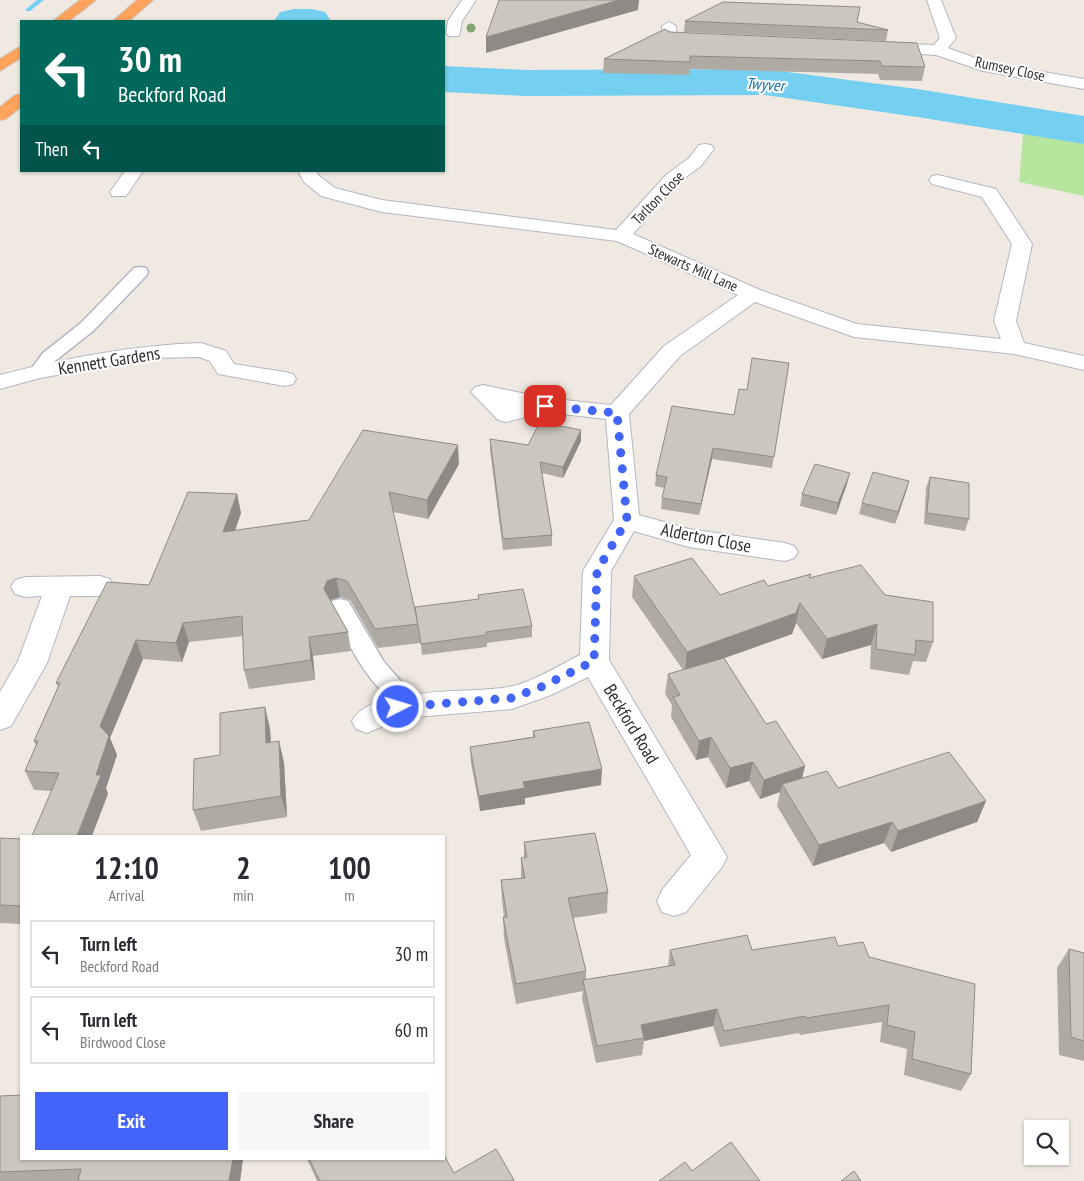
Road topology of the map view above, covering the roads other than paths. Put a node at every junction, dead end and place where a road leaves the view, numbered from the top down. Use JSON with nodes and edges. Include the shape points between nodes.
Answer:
{"nodes":[{"id":1,"x":88,"y":0,"type":"edge"},
{"id":2,"x":146,"y":0,"type":"edge"},
{"id":3,"x":469,"y":0,"type":"edge"},
{"id":4,"x":934,"y":0,"type":"edge"},
{"id":5,"x":61,"y":20,"type":"edge"},
{"id":6,"x":121,"y":20,"type":"edge"},
{"id":7,"x":471,"y":22,"type":"dead end"},
{"id":8,"x":670,"y":39,"type":"edge"},
{"id":9,"x":689,"y":39,"type":"edge"},
{"id":10,"x":868,"y":47,"type":"edge"},
{"id":11,"x":938,"y":50,"type":"junction"},
{"id":12,"x":20,"y":51,"type":"edge"},
{"id":13,"x":0,"y":66,"type":"edge"},
{"id":14,"x":1084,"y":84,"type":"edge"},
{"id":15,"x":20,"y":100,"type":"edge"},
{"id":16,"x":0,"y":115,"type":"edge"},
{"id":17,"x":670,"y":155,"type":"dead end"},
{"id":18,"x":133,"y":172,"type":"edge"},
{"id":19,"x":307,"y":172,"type":"edge"},
{"id":20,"x":938,"y":180,"type":"dead end"},
{"id":21,"x":119,"y":192,"type":"dead end"},
{"id":22,"x":621,"y":236,"type":"junction"},
{"id":23,"x":140,"y":272,"type":"dead end"},
{"id":24,"x":754,"y":294,"type":"junction"},
{"id":25,"x":1015,"y":347,"type":"junction"},
{"id":26,"x":1084,"y":363,"type":"edge"},
{"id":27,"x":38,"y":372,"type":"junction"},
{"id":28,"x":285,"y":379,"type":"dead end"},
{"id":29,"x":0,"y":382,"type":"edge"},
{"id":30,"x":545,"y":406,"type":"dead end"},
{"id":31,"x":617,"y":413,"type":"junction"},
{"id":32,"x":627,"y":520,"type":"junction"},
{"id":33,"x":785,"y":552,"type":"dead end"},
{"id":34,"x":60,"y":586,"type":"junction"},
{"id":35,"x":100,"y":586,"type":"dead end"},
{"id":36,"x":25,"y":587,"type":"dead end"},
{"id":37,"x":340,"y":607,"type":"dead end"},
{"id":38,"x":594,"y":661,"type":"junction"},
{"id":39,"x":395,"y":696,"type":"junction"},
{"id":40,"x":0,"y":718,"type":"edge"},
{"id":41,"x":367,"y":721,"type":"dead end"},
{"id":42,"x":674,"y":901,"type":"dead end"}],
"edges":[{"from":1,"to":5,"type":"highway"},
{"from":2,"to":6,"type":"highway"},
{"from":3,"to":7,"type":"street","via":[[454,27]]},
{"from":4,"to":11,"type":"street","via":[[948,38]]},
{"from":8,"to":9,"type":"street"},
{"from":10,"to":11,"type":"street","name":"Rumsey Close"},
{"from":11,"to":14,"type":"street","name":"Rumsey Close","via":[[984,66]]},
{"from":12,"to":13,"type":"highway"},
{"from":15,"to":16,"type":"highway"},
{"from":17,"to":22,"type":"street","name":"Tarlton Close","via":[[700,155],[672,179]]},
{"from":18,"to":21,"type":"street"},
{"from":19,"to":22,"type":"street","name":"Stewarts Mill Lane","via":[[310,178],[328,192],[382,206]]},
{"from":20,"to":25,"type":"street","via":[[989,193],[1022,244],[1006,321]]},
{"from":22,"to":24,"type":"street","name":"Stewarts Mill Lane"},
{"from":23,"to":27,"type":"lane","via":[[87,327],[49,357]]},
{"from":24,"to":25,"type":"street","name":"Stewarts Mill Lane","via":[[854,330]]},
{"from":24,"to":31,"type":"street","via":[[672,351]]},
{"from":25,"to":26,"type":"street","name":"Stewarts Mill Lane"},
{"from":27,"to":28,"type":"street","name":"Kennett Gardens","via":[[153,351],[201,350],[218,356],[226,369]]},
{"from":27,"to":29,"type":"street","name":"Kennett Gardens"},
{"from":30,"to":31,"type":"street"},
{"from":31,"to":32,"type":"street"},
{"from":32,"to":33,"type":"street","name":"Alderton Close","via":[[689,538]]},
{"from":32,"to":38,"type":"street","via":[[597,571]]},
{"from":34,"to":35,"type":"street"},
{"from":34,"to":36,"type":"street"},
{"from":34,"to":40,"type":"street","via":[[32,663]]},
{"from":37,"to":39,"type":"lane"},
{"from":38,"to":39,"type":"street","via":[[512,698]]},
{"from":38,"to":42,"type":"street","name":"Beckford Road","via":[[710,857]]},
{"from":39,"to":41,"type":"street"}]}
